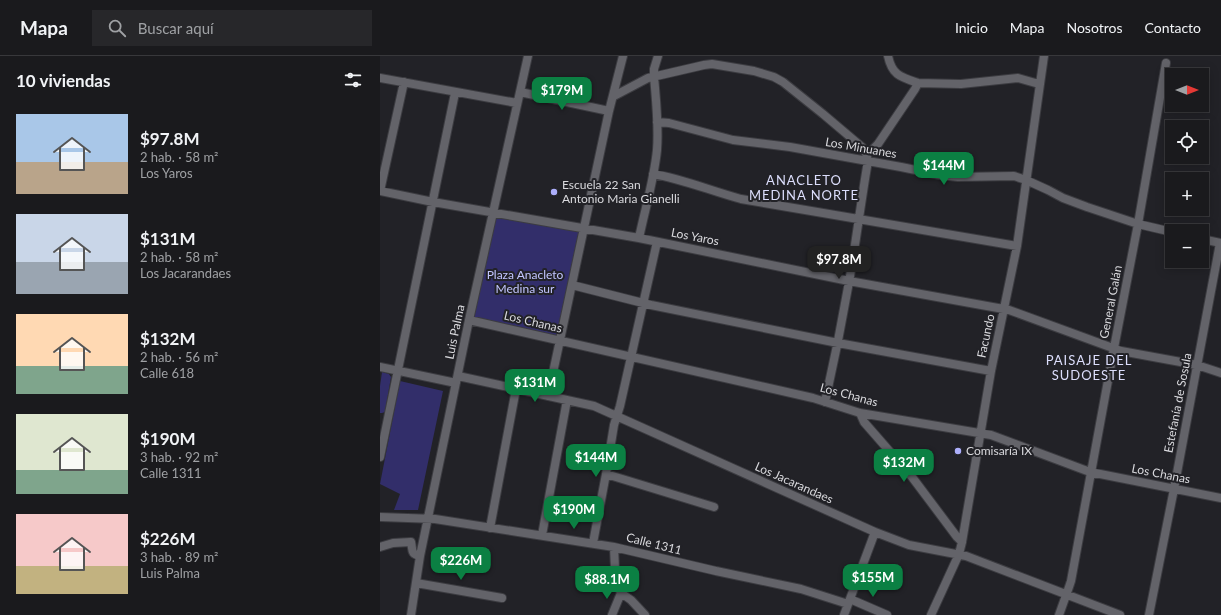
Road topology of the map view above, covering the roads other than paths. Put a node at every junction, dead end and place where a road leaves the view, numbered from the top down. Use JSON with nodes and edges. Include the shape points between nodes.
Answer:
{"nodes":[{"id":1,"x":528,"y":56,"type":"edge"},
{"id":2,"x":623,"y":56,"type":"edge"},
{"id":3,"x":658,"y":56,"type":"edge"},
{"id":4,"x":888,"y":56,"type":"edge"},
{"id":5,"x":1044,"y":56,"type":"edge"},
{"id":6,"x":1166,"y":63,"type":"dead end"},
{"id":7,"x":654,"y":76,"type":"junction"},
{"id":8,"x":380,"y":78,"type":"edge"},
{"id":9,"x":404,"y":82,"type":"junction"},
{"id":10,"x":918,"y":83,"type":"junction"},
{"id":11,"x":1039,"y":84,"type":"junction"},
{"id":12,"x":455,"y":92,"type":"junction"},
{"id":13,"x":520,"y":92,"type":"junction"},
{"id":14,"x":614,"y":96,"type":"junction"},
{"id":15,"x":517,"y":103,"type":"junction"},
{"id":16,"x":609,"y":111,"type":"junction"},
{"id":17,"x":657,"y":122,"type":"junction"},
{"id":18,"x":867,"y":157,"type":"junction"},
{"id":19,"x":653,"y":174,"type":"junction"},
{"id":20,"x":1026,"y":180,"type":"junction"},
{"id":21,"x":380,"y":191,"type":"edge"},
{"id":22,"x":433,"y":202,"type":"junction"},
{"id":23,"x":494,"y":212,"type":"junction"},
{"id":24,"x":858,"y":218,"type":"junction"},
{"id":25,"x":1138,"y":224,"type":"junction"},
{"id":26,"x":584,"y":228,"type":"junction"},
{"id":27,"x":1165,"y":230,"type":"edge"},
{"id":28,"x":639,"y":238,"type":"junction"},
{"id":29,"x":1209,"y":241,"type":"edge"},
{"id":30,"x":657,"y":242,"type":"junction"},
{"id":31,"x":1220,"y":243,"type":"edge"},
{"id":32,"x":1017,"y":246,"type":"junction"},
{"id":33,"x":849,"y":281,"type":"junction"},
{"id":34,"x":572,"y":285,"type":"junction"},
{"id":35,"x":643,"y":303,"type":"junction"},
{"id":36,"x":1004,"y":309,"type":"junction"},
{"id":37,"x":469,"y":320,"type":"junction"},
{"id":38,"x":559,"y":341,"type":"junction"},
{"id":39,"x":838,"y":343,"type":"junction"},
{"id":40,"x":1114,"y":348,"type":"junction"},
{"id":41,"x":631,"y":357,"type":"junction"},
{"id":42,"x":1197,"y":365,"type":"junction"},
{"id":43,"x":380,"y":367,"type":"edge"},
{"id":44,"x":398,"y":370,"type":"junction"},
{"id":45,"x":991,"y":371,"type":"junction"},
{"id":46,"x":1221,"y":373,"type":"edge"},
{"id":47,"x":457,"y":380,"type":"junction"},
{"id":48,"x":516,"y":389,"type":"junction"},
{"id":49,"x":548,"y":396,"type":"junction"},
{"id":50,"x":567,"y":400,"type":"junction"},
{"id":51,"x":826,"y":402,"type":"junction"},
{"id":52,"x":860,"y":413,"type":"junction"},
{"id":53,"x":616,"y":417,"type":"junction"},
{"id":54,"x":384,"y":418,"type":"edge"},
{"id":55,"x":982,"y":433,"type":"junction"},
{"id":56,"x":380,"y":457,"type":"edge"},
{"id":57,"x":1090,"y":472,"type":"junction"},
{"id":58,"x":606,"y":474,"type":"junction"},
{"id":59,"x":1174,"y":489,"type":"junction"},
{"id":60,"x":1221,"y":498,"type":"edge"},
{"id":61,"x":714,"y":507,"type":"dead end"},
{"id":62,"x":380,"y":517,"type":"edge"},
{"id":63,"x":428,"y":519,"type":"junction"},
{"id":64,"x":490,"y":528,"type":"junction"},
{"id":65,"x":875,"y":532,"type":"junction"},
{"id":66,"x":542,"y":535,"type":"junction"},
{"id":67,"x":962,"y":542,"type":"junction"},
{"id":68,"x":593,"y":543,"type":"junction"},
{"id":69,"x":380,"y":547,"type":"edge"},
{"id":70,"x":614,"y":547,"type":"junction"},
{"id":71,"x":959,"y":554,"type":"junction"},
{"id":72,"x":420,"y":556,"type":"junction"},
{"id":73,"x":416,"y":583,"type":"junction"},
{"id":74,"x":621,"y":593,"type":"junction"},
{"id":75,"x":1066,"y":595,"type":"junction"},
{"id":76,"x":502,"y":598,"type":"dead end"},
{"id":77,"x":849,"y":602,"type":"junction"},
{"id":78,"x":411,"y":615,"type":"edge"},
{"id":79,"x":612,"y":615,"type":"edge"},
{"id":80,"x":645,"y":615,"type":"edge"},
{"id":81,"x":844,"y":615,"type":"edge"},
{"id":82,"x":887,"y":615,"type":"edge"},
{"id":83,"x":931,"y":615,"type":"edge"},
{"id":84,"x":1059,"y":615,"type":"edge"},
{"id":85,"x":1120,"y":615,"type":"edge"},
{"id":86,"x":1149,"y":615,"type":"edge"}],
"edges":[{"from":1,"to":13,"type":"street","name":"Luis Palma"},
{"from":2,"to":14,"type":"street"},
{"from":3,"to":7,"type":"street"},
{"from":4,"to":10,"type":"street","via":[[892,70]]},
{"from":5,"to":11,"type":"street","name":"Facundo"},
{"from":6,"to":25,"type":"street","name":"General Galán"},
{"from":7,"to":14,"type":"street"},
{"from":7,"to":17,"type":"street"},
{"from":7,"to":18,"type":"street","via":[[712,64],[766,74],[783,82],[823,114],[862,147]]},
{"from":8,"to":9,"type":"street"},
{"from":9,"to":12,"type":"street"},
{"from":9,"to":21,"type":"street"},
{"from":10,"to":11,"type":"street","via":[[961,84],[1018,78]]},
{"from":10,"to":18,"type":"street"},
{"from":11,"to":20,"type":"street","name":"Facundo"},
{"from":12,"to":15,"type":"street"},
{"from":12,"to":22,"type":"street"},
{"from":13,"to":15,"type":"street","name":"Luis Palma"},
{"from":13,"to":16,"type":"street"},
{"from":14,"to":16,"type":"street"},
{"from":15,"to":23,"type":"street","name":"Luis Palma"},
{"from":16,"to":26,"type":"street"},
{"from":17,"to":18,"type":"street","name":"Los Minuanes","via":[[732,140]]},
{"from":17,"to":19,"type":"street","via":[[657,150]]},
{"from":18,"to":20,"type":"street","name":"Los Minuanes","via":[[948,176],[1014,176]]},
{"from":18,"to":24,"type":"street"},
{"from":19,"to":24,"type":"street","via":[[741,199]]},
{"from":19,"to":28,"type":"street"},
{"from":20,"to":25,"type":"street","name":"Los Minuanes","via":[[1063,198]]},
{"from":20,"to":32,"type":"street","name":"Facundo"},
{"from":21,"to":22,"type":"street","name":"Los Yaros"},
{"from":22,"to":23,"type":"street","name":"Los Yaros"},
{"from":22,"to":44,"type":"street"},
{"from":23,"to":26,"type":"street","name":"Los Yaros"},
{"from":23,"to":37,"type":"street","name":"Luis Palma"},
{"from":24,"to":32,"type":"street"},
{"from":24,"to":33,"type":"street"},
{"from":25,"to":27,"type":"street","name":"Los Minuanes"},
{"from":25,"to":40,"type":"street","name":"General Galán"},
{"from":26,"to":28,"type":"street","name":"Los Yaros"},
{"from":26,"to":34,"type":"street"},
{"from":28,"to":30,"type":"street","name":"Los Yaros"},
{"from":29,"to":31,"type":"street"},
{"from":30,"to":33,"type":"street","name":"Los Yaros"},
{"from":30,"to":35,"type":"street"},
{"from":31,"to":42,"type":"street","name":"Estefanía de Sosula"},
{"from":32,"to":36,"type":"street","name":"Facundo"},
{"from":33,"to":36,"type":"street","name":"Los Yaros"},
{"from":33,"to":39,"type":"street"},
{"from":34,"to":35,"type":"street"},
{"from":34,"to":38,"type":"street"},
{"from":35,"to":39,"type":"street"},
{"from":35,"to":41,"type":"street"},
{"from":36,"to":40,"type":"street","name":"Los Yaros"},
{"from":36,"to":45,"type":"street","name":"Facundo"},
{"from":37,"to":38,"type":"street","name":"Los Chanas"},
{"from":37,"to":47,"type":"street","name":"Luis Palma"},
{"from":38,"to":41,"type":"street","name":"Los Chanas"},
{"from":38,"to":49,"type":"street"},
{"from":39,"to":45,"type":"street"},
{"from":39,"to":51,"type":"street"},
{"from":40,"to":42,"type":"street","name":"Los Yaros"},
{"from":40,"to":57,"type":"street","name":"General Galán"},
{"from":41,"to":51,"type":"street","name":"Los Chanas"},
{"from":41,"to":53,"type":"street"},
{"from":42,"to":46,"type":"street","name":"Los Yaros"},
{"from":42,"to":59,"type":"street","name":"Estefanía de Sosula"},
{"from":43,"to":44,"type":"street","name":"Los Jacarandaes"},
{"from":44,"to":47,"type":"street","name":"Los Jacarandaes"},
{"from":44,"to":54,"type":"street"},
{"from":45,"to":55,"type":"street","name":"Facundo"},
{"from":47,"to":48,"type":"street","name":"Los Jacarandaes"},
{"from":47,"to":63,"type":"street","name":"Luis Palma"},
{"from":48,"to":49,"type":"street","name":"Los Jacarandaes"},
{"from":48,"to":64,"type":"street"},
{"from":49,"to":50,"type":"street","name":"Los Jacarandaes"},
{"from":50,"to":53,"type":"street","name":"Los Jacarandaes","via":[[594,406]]},
{"from":50,"to":66,"type":"street"},
{"from":51,"to":52,"type":"street","name":"Los Chanas"},
{"from":52,"to":55,"type":"street","name":"Los Chanas"},
{"from":52,"to":67,"type":"street","via":[[864,422],[912,477]]},
{"from":53,"to":58,"type":"street"},
{"from":53,"to":65,"type":"street","name":"Los Jacarandaes"},
{"from":54,"to":56,"type":"street"},
{"from":55,"to":57,"type":"street","name":"Los Chanas"},
{"from":55,"to":67,"type":"street","name":"Facundo"},
{"from":57,"to":59,"type":"street","name":"Los Chanas"},
{"from":57,"to":75,"type":"street","name":"General Galán","via":[[1071,581]]},
{"from":58,"to":61,"type":"street"},
{"from":58,"to":68,"type":"street"},
{"from":59,"to":60,"type":"street","name":"Los Chanas"},
{"from":59,"to":86,"type":"street","name":"Estefanía de Sosula"},
{"from":62,"to":63,"type":"street","name":"Calle 1311"},
{"from":63,"to":64,"type":"street","name":"Calle 1311"},
{"from":63,"to":72,"type":"street","name":"Luis Palma"},
{"from":64,"to":66,"type":"street","name":"Calle 1311"},
{"from":65,"to":71,"type":"street","name":"Los Jacarandaes","via":[[909,545]]},
{"from":65,"to":77,"type":"street"},
{"from":66,"to":68,"type":"street","name":"Calle 1311"},
{"from":67,"to":71,"type":"street","name":"Facundo"},
{"from":68,"to":70,"type":"street","name":"Calle 1311"},
{"from":69,"to":72,"type":"street","via":[[411,542],[414,555]]},
{"from":70,"to":74,"type":"street","via":[[616,576]]},
{"from":70,"to":77,"type":"street","name":"Calle 1311"},
{"from":71,"to":75,"type":"street","name":"Los Jacarandaes"},
{"from":71,"to":83,"type":"street","name":"Facundo"},
{"from":72,"to":73,"type":"street","name":"Luis Palma"},
{"from":73,"to":76,"type":"street"},
{"from":73,"to":78,"type":"street","name":"Luis Palma"},
{"from":74,"to":79,"type":"street"},
{"from":74,"to":80,"type":"street"},
{"from":75,"to":84,"type":"street","name":"General Galán"},
{"from":75,"to":85,"type":"street","name":"Los Jacarandaes"},
{"from":77,"to":81,"type":"street"},
{"from":77,"to":82,"type":"street","name":"Calle 1311"}]}
